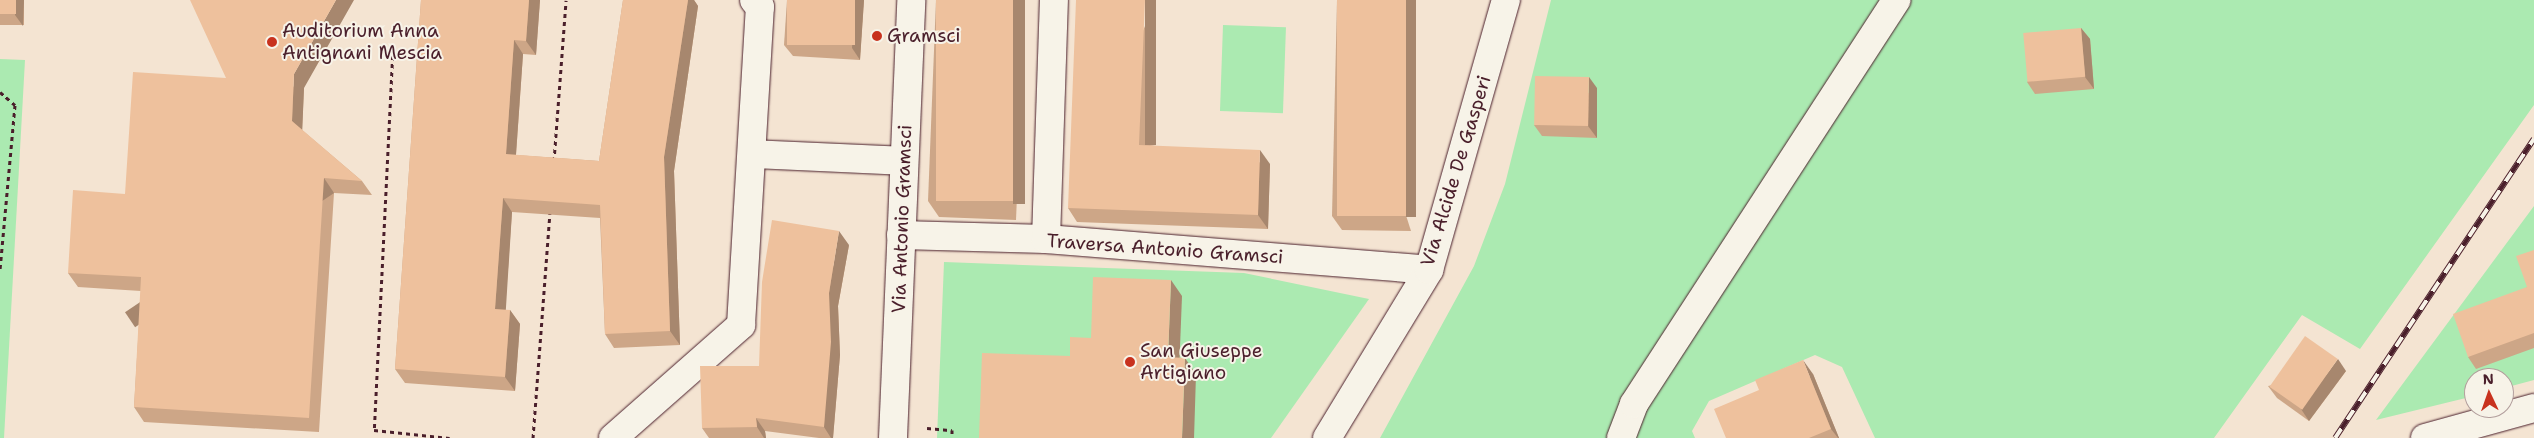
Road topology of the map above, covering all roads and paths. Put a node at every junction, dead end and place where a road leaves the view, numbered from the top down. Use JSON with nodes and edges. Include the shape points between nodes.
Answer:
{"nodes":[{"id":1,"x":566,"y":0,"type":"edge"},
{"id":2,"x":754,"y":0,"type":"edge"},
{"id":3,"x":911,"y":0,"type":"edge"},
{"id":4,"x":1054,"y":0,"type":"edge"},
{"id":5,"x":1506,"y":0,"type":"edge"},
{"id":6,"x":1896,"y":0,"type":"edge"},
{"id":7,"x":393,"y":48,"type":"dead end"},
{"id":8,"x":0,"y":92,"type":"edge"},
{"id":9,"x":752,"y":154,"type":"junction"},
{"id":10,"x":904,"y":161,"type":"junction"},
{"id":11,"x":553,"y":169,"type":"edge"},
{"id":12,"x":550,"y":209,"type":"edge"},
{"id":13,"x":901,"y":235,"type":"junction"},
{"id":14,"x":1046,"y":239,"type":"junction"},
{"id":15,"x":0,"y":268,"type":"edge"},
{"id":16,"x":1428,"y":270,"type":"junction"},
{"id":17,"x":2534,"y":408,"type":"edge"},
{"id":18,"x":450,"y":438,"type":"edge"},
{"id":19,"x":533,"y":438,"type":"edge"},
{"id":20,"x":613,"y":438,"type":"edge"},
{"id":21,"x":893,"y":438,"type":"edge"},
{"id":22,"x":1327,"y":438,"type":"edge"},
{"id":23,"x":1621,"y":438,"type":"edge"},
{"id":24,"x":2425,"y":438,"type":"edge"}],
"edges":[{"from":1,"to":11,"type":"path"},
{"from":2,"to":9,"type":"street","via":[[760,7]]},
{"from":3,"to":10,"type":"street","name":"Via Antonio Gramsci"},
{"from":4,"to":14,"type":"street"},
{"from":5,"to":16,"type":"street","name":"Via Alcide De Gasperi"},
{"from":6,"to":23,"type":"street","via":[[1634,404]]},
{"from":7,"to":18,"type":"path","via":[[374,430]]},
{"from":8,"to":15,"type":"path","via":[[15,105]]},
{"from":9,"to":10,"type":"street"},
{"from":9,"to":20,"type":"street","via":[[741,325]]},
{"from":10,"to":13,"type":"street","name":"Via Antonio Gramsci"},
{"from":12,"to":19,"type":"path"},
{"from":13,"to":14,"type":"street","name":"Traversa Antonio Gramsci"},
{"from":13,"to":21,"type":"street","name":"Via Antonio Gramsci"},
{"from":14,"to":16,"type":"street","name":"Traversa Antonio Gramsci"},
{"from":16,"to":22,"type":"street","name":"Via Alcide De Gasperi"},
{"from":17,"to":24,"type":"street"}]}
